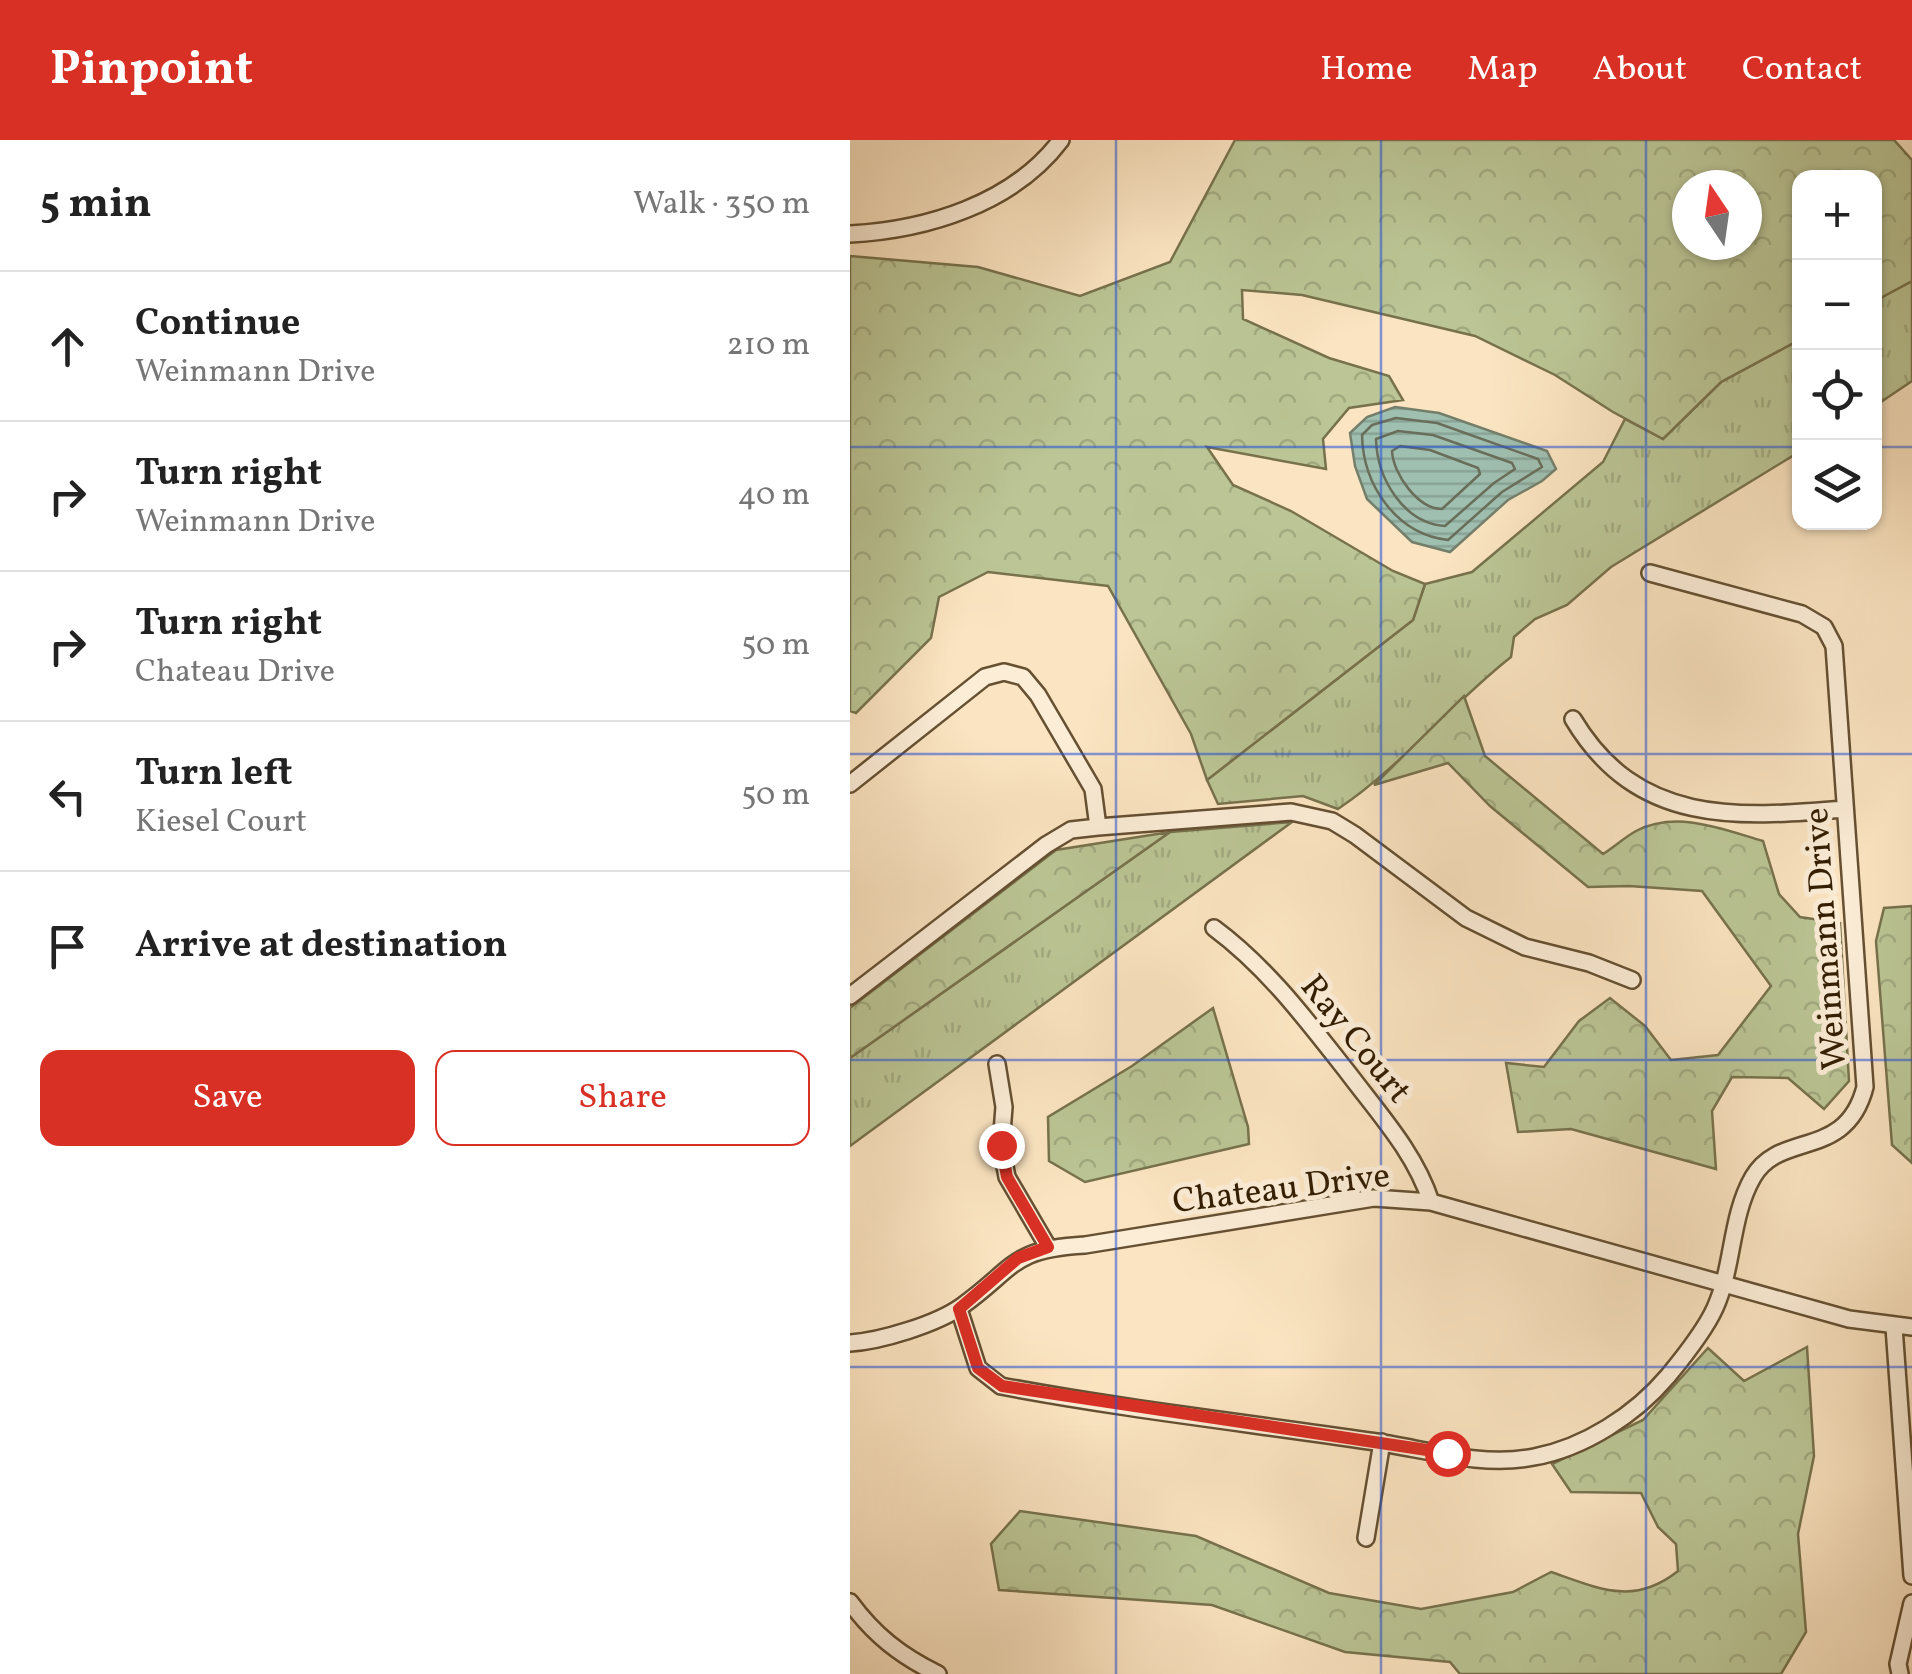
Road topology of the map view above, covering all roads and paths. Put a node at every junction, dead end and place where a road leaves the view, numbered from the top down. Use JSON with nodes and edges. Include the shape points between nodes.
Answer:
{"nodes":[{"id":1,"x":1061,"y":140,"type":"edge"},
{"id":2,"x":850,"y":234,"type":"edge"},
{"id":3,"x":1650,"y":573,"type":"dead end"},
{"id":4,"x":1573,"y":719,"type":"dead end"},
{"id":5,"x":850,"y":784,"type":"edge"},
{"id":6,"x":1845,"y":809,"type":"junction"},
{"id":7,"x":1098,"y":826,"type":"junction"},
{"id":8,"x":1214,"y":928,"type":"dead end"},
{"id":9,"x":1632,"y":980,"type":"dead end"},
{"id":10,"x":850,"y":996,"type":"edge"},
{"id":11,"x":997,"y":1064,"type":"dead end"},
{"id":12,"x":1431,"y":1202,"type":"junction"},
{"id":13,"x":1048,"y":1247,"type":"junction"},
{"id":14,"x":1724,"y":1283,"type":"junction"},
{"id":15,"x":959,"y":1309,"type":"junction"},
{"id":16,"x":1894,"y":1326,"type":"junction"},
{"id":17,"x":1912,"y":1327,"type":"edge"},
{"id":18,"x":850,"y":1343,"type":"edge"},
{"id":19,"x":1382,"y":1442,"type":"junction"},
{"id":20,"x":1366,"y":1538,"type":"dead end"},
{"id":21,"x":1912,"y":1576,"type":"edge"},
{"id":22,"x":850,"y":1602,"type":"edge"},
{"id":23,"x":1912,"y":1603,"type":"edge"},
{"id":24,"x":938,"y":1674,"type":"edge"},
{"id":25,"x":1900,"y":1674,"type":"edge"}],
"edges":[{"from":1,"to":2,"type":"street","via":[[1050,155],[975,207],[886,232]]},
{"from":3,"to":6,"type":"street","name":"Weinmann Drive","via":[[1802,614],[1824,627],[1834,646]]},
{"from":4,"to":6,"type":"street","via":[[1618,772],[1651,796],[1685,808],[1764,815]]},
{"from":5,"to":7,"type":"street","via":[[986,677],[1004,672],[1023,677],[1038,695],[1093,790]]},
{"from":6,"to":14,"type":"street","name":"Weinmann Drive","via":[[1860,1106],[1822,1140],[1765,1162],[1754,1176],[1739,1210]]},
{"from":7,"to":9,"type":"street","via":[[1292,812],[1332,822],[1466,918],[1525,947]]},
{"from":7,"to":10,"type":"street","via":[[1071,830],[1046,845]]},
{"from":8,"to":12,"type":"street","name":"Ray Court","via":[[1264,970],[1333,1054],[1405,1146]]},
{"from":11,"to":13,"type":"street","via":[[1007,1177]]},
{"from":12,"to":13,"type":"street","name":"Chateau Drive","via":[[1374,1198]]},
{"from":12,"to":14,"type":"street","name":"Chateau Drive"},
{"from":13,"to":15,"type":"street","name":"Chateau Drive","via":[[1018,1258]]},
{"from":14,"to":16,"type":"street","name":"Chateau Drive"},
{"from":14,"to":19,"type":"street","name":"Weinmann Drive","via":[[1715,1310],[1668,1376],[1640,1404],[1574,1444],[1494,1462]]},
{"from":15,"to":18,"type":"street","name":"Chateau Drive","via":[[890,1338]]},
{"from":15,"to":19,"type":"street","name":"Weinmann Drive","via":[[978,1368],[1002,1386]]},
{"from":16,"to":17,"type":"street","name":"Chateau Drive"},
{"from":16,"to":21,"type":"street"},
{"from":19,"to":20,"type":"street"},
{"from":22,"to":24,"type":"street","via":[[882,1639]]},
{"from":23,"to":25,"type":"street"}]}
